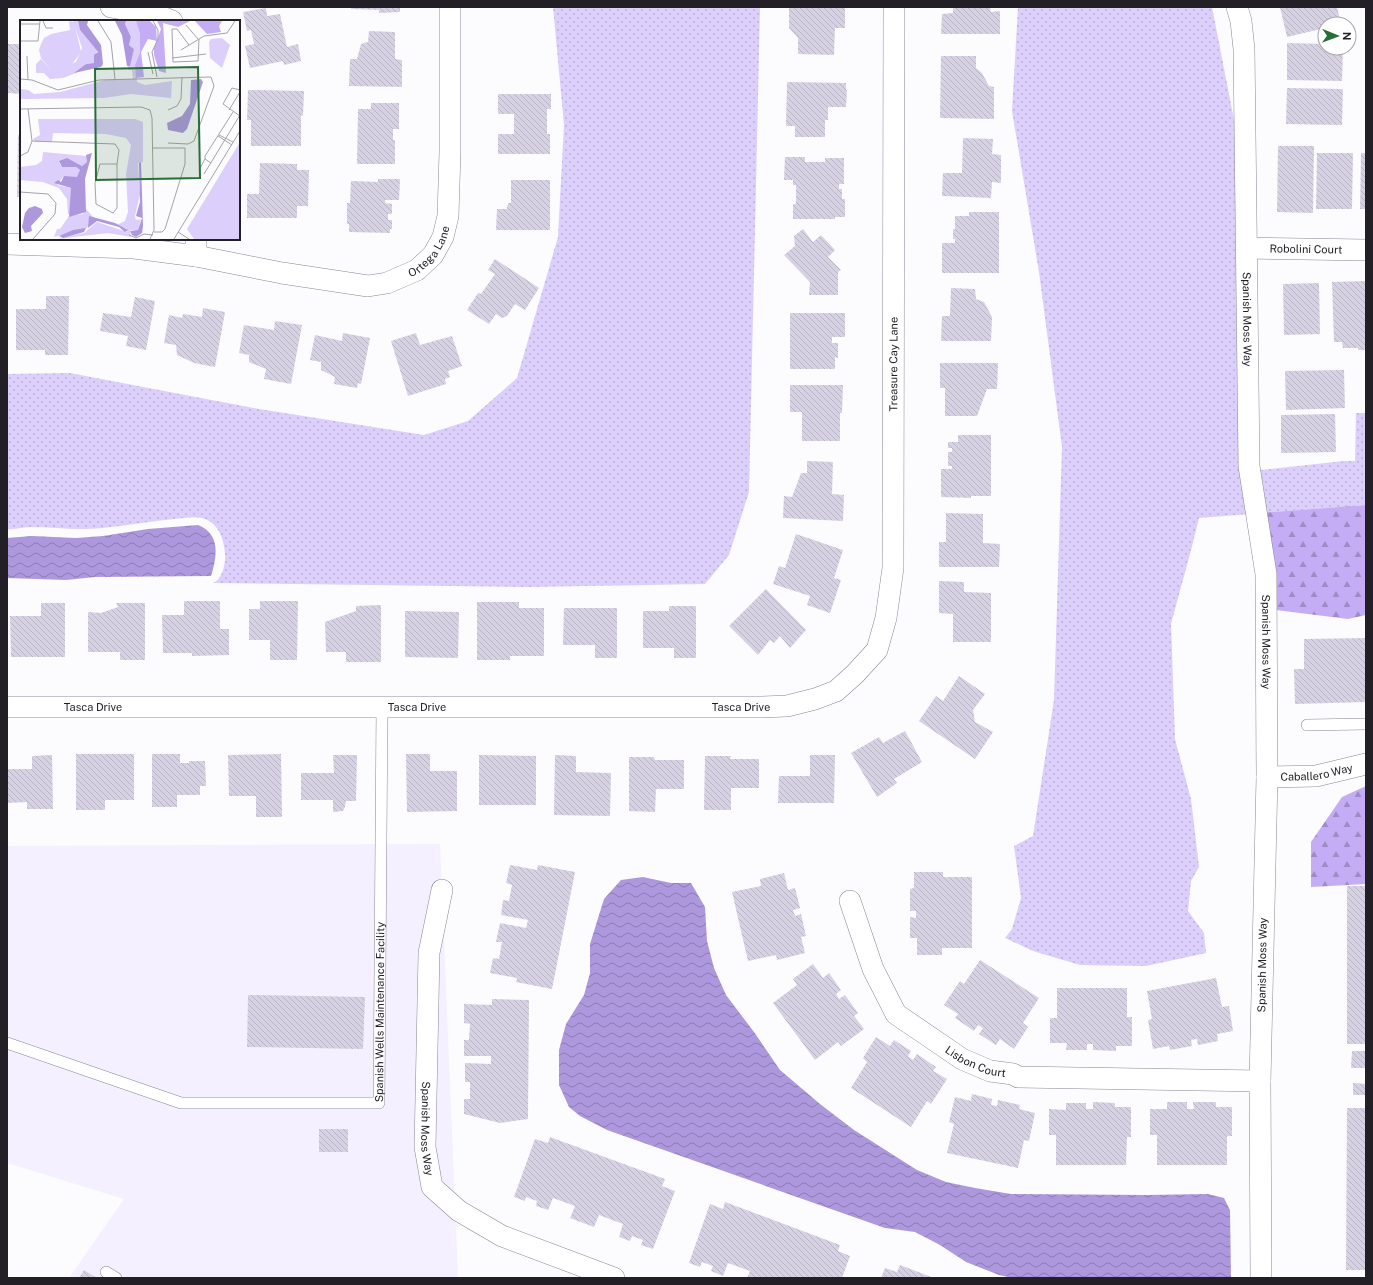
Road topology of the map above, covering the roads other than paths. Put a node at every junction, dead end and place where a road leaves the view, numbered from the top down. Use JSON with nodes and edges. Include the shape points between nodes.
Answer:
{"nodes":[{"id":1,"x":111,"y":7,"type":"edge"},
{"id":2,"x":450,"y":7,"type":"edge"},
{"id":3,"x":894,"y":7,"type":"edge"},
{"id":4,"x":1237,"y":7,"type":"edge"},
{"id":5,"x":170,"y":20,"type":"edge"},
{"id":6,"x":7,"y":244,"type":"edge"},
{"id":7,"x":196,"y":247,"type":"edge"},
{"id":8,"x":1247,"y":248,"type":"junction"},
{"id":9,"x":1366,"y":250,"type":"edge"},
{"id":10,"x":826,"y":695,"type":"joint"},
{"id":11,"x":7,"y":707,"type":"edge"},
{"id":12,"x":382,"y":707,"type":"junction"},
{"id":13,"x":1366,"y":724,"type":"edge"},
{"id":14,"x":1306,"y":725,"type":"dead end"},
{"id":15,"x":1366,"y":764,"type":"edge"},
{"id":16,"x":1267,"y":777,"type":"junction"},
{"id":17,"x":442,"y":890,"type":"dead end"},
{"id":18,"x":850,"y":902,"type":"dead end"},
{"id":19,"x":7,"y":1043,"type":"edge"},
{"id":20,"x":1260,"y":1081,"type":"junction"},
{"id":21,"x":106,"y":1272,"type":"dead end"},
{"id":22,"x":116,"y":1278,"type":"edge"},
{"id":23,"x":614,"y":1278,"type":"edge"},
{"id":24,"x":1261,"y":1278,"type":"edge"}],
"edges":[{"from":1,"to":5,"type":"street","via":[[157,15]]},
{"from":2,"to":7,"type":"street","name":"Ortega Lane","via":[[448,216],[443,237],[433,255],[417,270],[387,283],[368,286],[282,273]]},
{"from":3,"to":10,"type":"street","name":"Treasure Cay Lane","via":[[892,568],[886,618],[878,650],[836,691]]},
{"from":4,"to":8,"type":"street","name":"Spanish Moss Way","via":[[1244,49]]},
{"from":6,"to":7,"type":"street","name":"Ortega Lane"},
{"from":8,"to":9,"type":"street","name":"Robolini Court"},
{"from":8,"to":16,"type":"street","name":"Spanish Moss Way","via":[[1249,466],[1266,574]]},
{"from":10,"to":12,"type":"street","name":"Tasca Drive","via":[[786,706],[762,707]]},
{"from":11,"to":12,"type":"street","name":"Tasca Drive"},
{"from":12,"to":19,"type":"lane","name":"Spanish Wells Maintenance Facility","via":[[379,1103],[181,1103]]},
{"from":13,"to":14,"type":"lane"},
{"from":15,"to":16,"type":"street","name":"Caballero Way","via":[[1316,776]]},
{"from":16,"to":20,"type":"street","name":"Spanish Moss Way"},
{"from":17,"to":23,"type":"street","name":"Spanish Moss Way","via":[[429,953],[425,1147],[432,1187],[459,1211],[502,1236]]},
{"from":18,"to":20,"type":"street","name":"Lisbon Court","via":[[873,969],[896,1014],[962,1058],[990,1071],[1018,1077]]},
{"from":20,"to":24,"type":"street","name":"Spanish Moss Way"},
{"from":21,"to":22,"type":"lane"}]}
